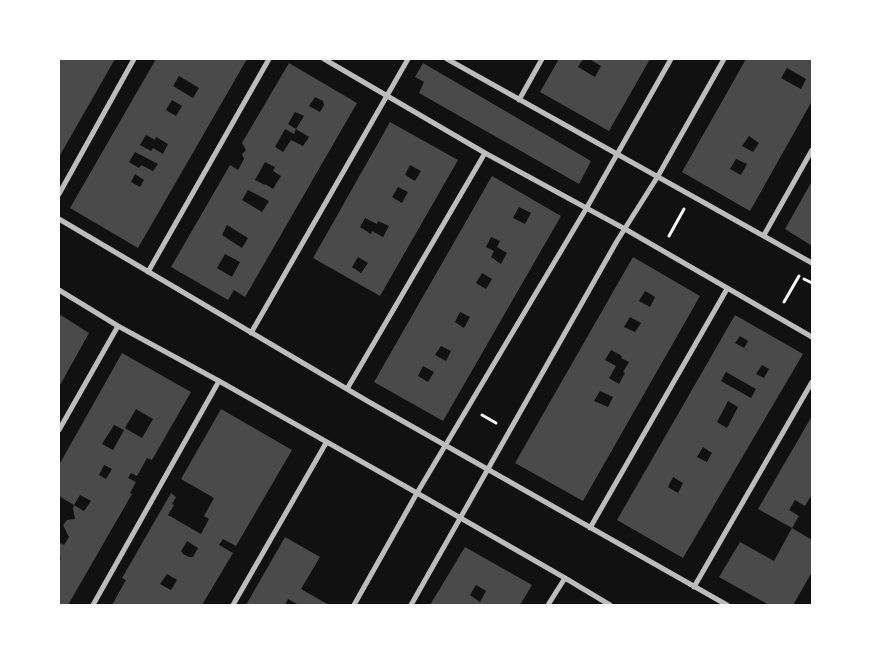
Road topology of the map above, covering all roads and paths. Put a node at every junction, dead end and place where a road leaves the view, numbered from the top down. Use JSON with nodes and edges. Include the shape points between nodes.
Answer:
{"nodes":[{"id":1,"x":134,"y":59,"type":"edge"},
{"id":2,"x":268,"y":59,"type":"edge"},
{"id":3,"x":324,"y":59,"type":"edge"},
{"id":4,"x":408,"y":59,"type":"edge"},
{"id":5,"x":447,"y":59,"type":"edge"},
{"id":6,"x":542,"y":59,"type":"edge"},
{"id":7,"x":671,"y":59,"type":"edge"},
{"id":8,"x":724,"y":59,"type":"edge"},
{"id":9,"x":388,"y":96,"type":"junction"},
{"id":10,"x":519,"y":100,"type":"junction"},
{"id":11,"x":812,"y":150,"type":"edge"},
{"id":12,"x":484,"y":153,"type":"junction"},
{"id":13,"x":618,"y":154,"type":"junction"},
{"id":14,"x":658,"y":176,"type":"junction"},
{"id":15,"x":59,"y":194,"type":"edge"},
{"id":16,"x":692,"y":195,"type":"junction"},
{"id":17,"x":586,"y":209,"type":"junction"},
{"id":18,"x":59,"y":219,"type":"edge"},
{"id":19,"x":625,"y":229,"type":"junction"},
{"id":20,"x":764,"y":235,"type":"junction"},
{"id":21,"x":669,"y":237,"type":"dead end"},
{"id":22,"x":812,"y":263,"type":"edge"},
{"id":23,"x":148,"y":272,"type":"junction"},
{"id":24,"x":799,"y":276,"type":"dead end"},
{"id":25,"x":727,"y":288,"type":"junction"},
{"id":26,"x":59,"y":290,"type":"edge"},
{"id":27,"x":776,"y":298,"type":"dead end"},
{"id":28,"x":784,"y":302,"type":"junction"},
{"id":29,"x":791,"y":306,"type":"dead end"},
{"id":30,"x":118,"y":326,"type":"junction"},
{"id":31,"x":251,"y":333,"type":"junction"},
{"id":32,"x":812,"y":337,"type":"edge"},
{"id":33,"x":219,"y":381,"type":"junction"},
{"id":34,"x":812,"y":382,"type":"edge"},
{"id":35,"x":348,"y":389,"type":"junction"},
{"id":36,"x":468,"y":407,"type":"junction"},
{"id":37,"x":61,"y":421,"type":"edge"},
{"id":38,"x":59,"y":430,"type":"edge"},
{"id":39,"x":510,"y":431,"type":"junction"},
{"id":40,"x":326,"y":443,"type":"junction"},
{"id":41,"x":445,"y":446,"type":"junction"},
{"id":42,"x":487,"y":470,"type":"junction"},
{"id":43,"x":417,"y":493,"type":"junction"},
{"id":44,"x":460,"y":518,"type":"junction"},
{"id":45,"x":590,"y":528,"type":"junction"},
{"id":46,"x":565,"y":578,"type":"junction"},
{"id":47,"x":694,"y":587,"type":"junction"},
{"id":48,"x":93,"y":605,"type":"edge"},
{"id":49,"x":233,"y":605,"type":"edge"},
{"id":50,"x":354,"y":605,"type":"edge"},
{"id":51,"x":410,"y":605,"type":"edge"},
{"id":52,"x":548,"y":605,"type":"edge"},
{"id":53,"x":610,"y":605,"type":"edge"},
{"id":54,"x":727,"y":605,"type":"edge"}],
"edges":[{"from":1,"to":15,"type":"street"},
{"from":2,"to":23,"type":"street"},
{"from":3,"to":9,"type":"street"},
{"from":4,"to":9,"type":"street"},
{"from":5,"to":10,"type":"street"},
{"from":6,"to":10,"type":"street"},
{"from":7,"to":13,"type":"street"},
{"from":8,"to":14,"type":"street"},
{"from":9,"to":12,"type":"street"},
{"from":9,"to":31,"type":"street"},
{"from":10,"to":13,"type":"street"},
{"from":11,"to":20,"type":"street"},
{"from":12,"to":17,"type":"street"},
{"from":12,"to":35,"type":"street"},
{"from":13,"to":14,"type":"street"},
{"from":13,"to":17,"type":"street"},
{"from":14,"to":16,"type":"street"},
{"from":14,"to":19,"type":"street"},
{"from":16,"to":20,"type":"street"},
{"from":16,"to":21,"type":"path"},
{"from":17,"to":19,"type":"street"},
{"from":17,"to":36,"type":"street"},
{"from":18,"to":23,"type":"street"},
{"from":19,"to":25,"type":"street"},
{"from":19,"to":39,"type":"street"},
{"from":20,"to":22,"type":"street"},
{"from":23,"to":31,"type":"street"},
{"from":24,"to":28,"type":"path"},
{"from":25,"to":32,"type":"street"},
{"from":25,"to":45,"type":"street"},
{"from":26,"to":30,"type":"street"},
{"from":27,"to":28,"type":"path"},
{"from":28,"to":29,"type":"path"},
{"from":30,"to":33,"type":"street"},
{"from":30,"to":37,"type":"street"},
{"from":31,"to":35,"type":"street"},
{"from":33,"to":40,"type":"street"},
{"from":33,"to":48,"type":"street"},
{"from":34,"to":47,"type":"street"},
{"from":35,"to":41,"type":"street"},
{"from":36,"to":39,"type":"path"},
{"from":36,"to":41,"type":"street"},
{"from":37,"to":38,"type":"street"},
{"from":39,"to":42,"type":"street"},
{"from":40,"to":43,"type":"street"},
{"from":40,"to":49,"type":"street"},
{"from":41,"to":42,"type":"street"},
{"from":41,"to":43,"type":"street"},
{"from":42,"to":44,"type":"street"},
{"from":42,"to":45,"type":"street"},
{"from":43,"to":44,"type":"street"},
{"from":43,"to":50,"type":"street"},
{"from":44,"to":46,"type":"street"},
{"from":44,"to":51,"type":"street"},
{"from":45,"to":47,"type":"street"},
{"from":46,"to":52,"type":"street"},
{"from":46,"to":53,"type":"street"},
{"from":47,"to":54,"type":"street"}]}
